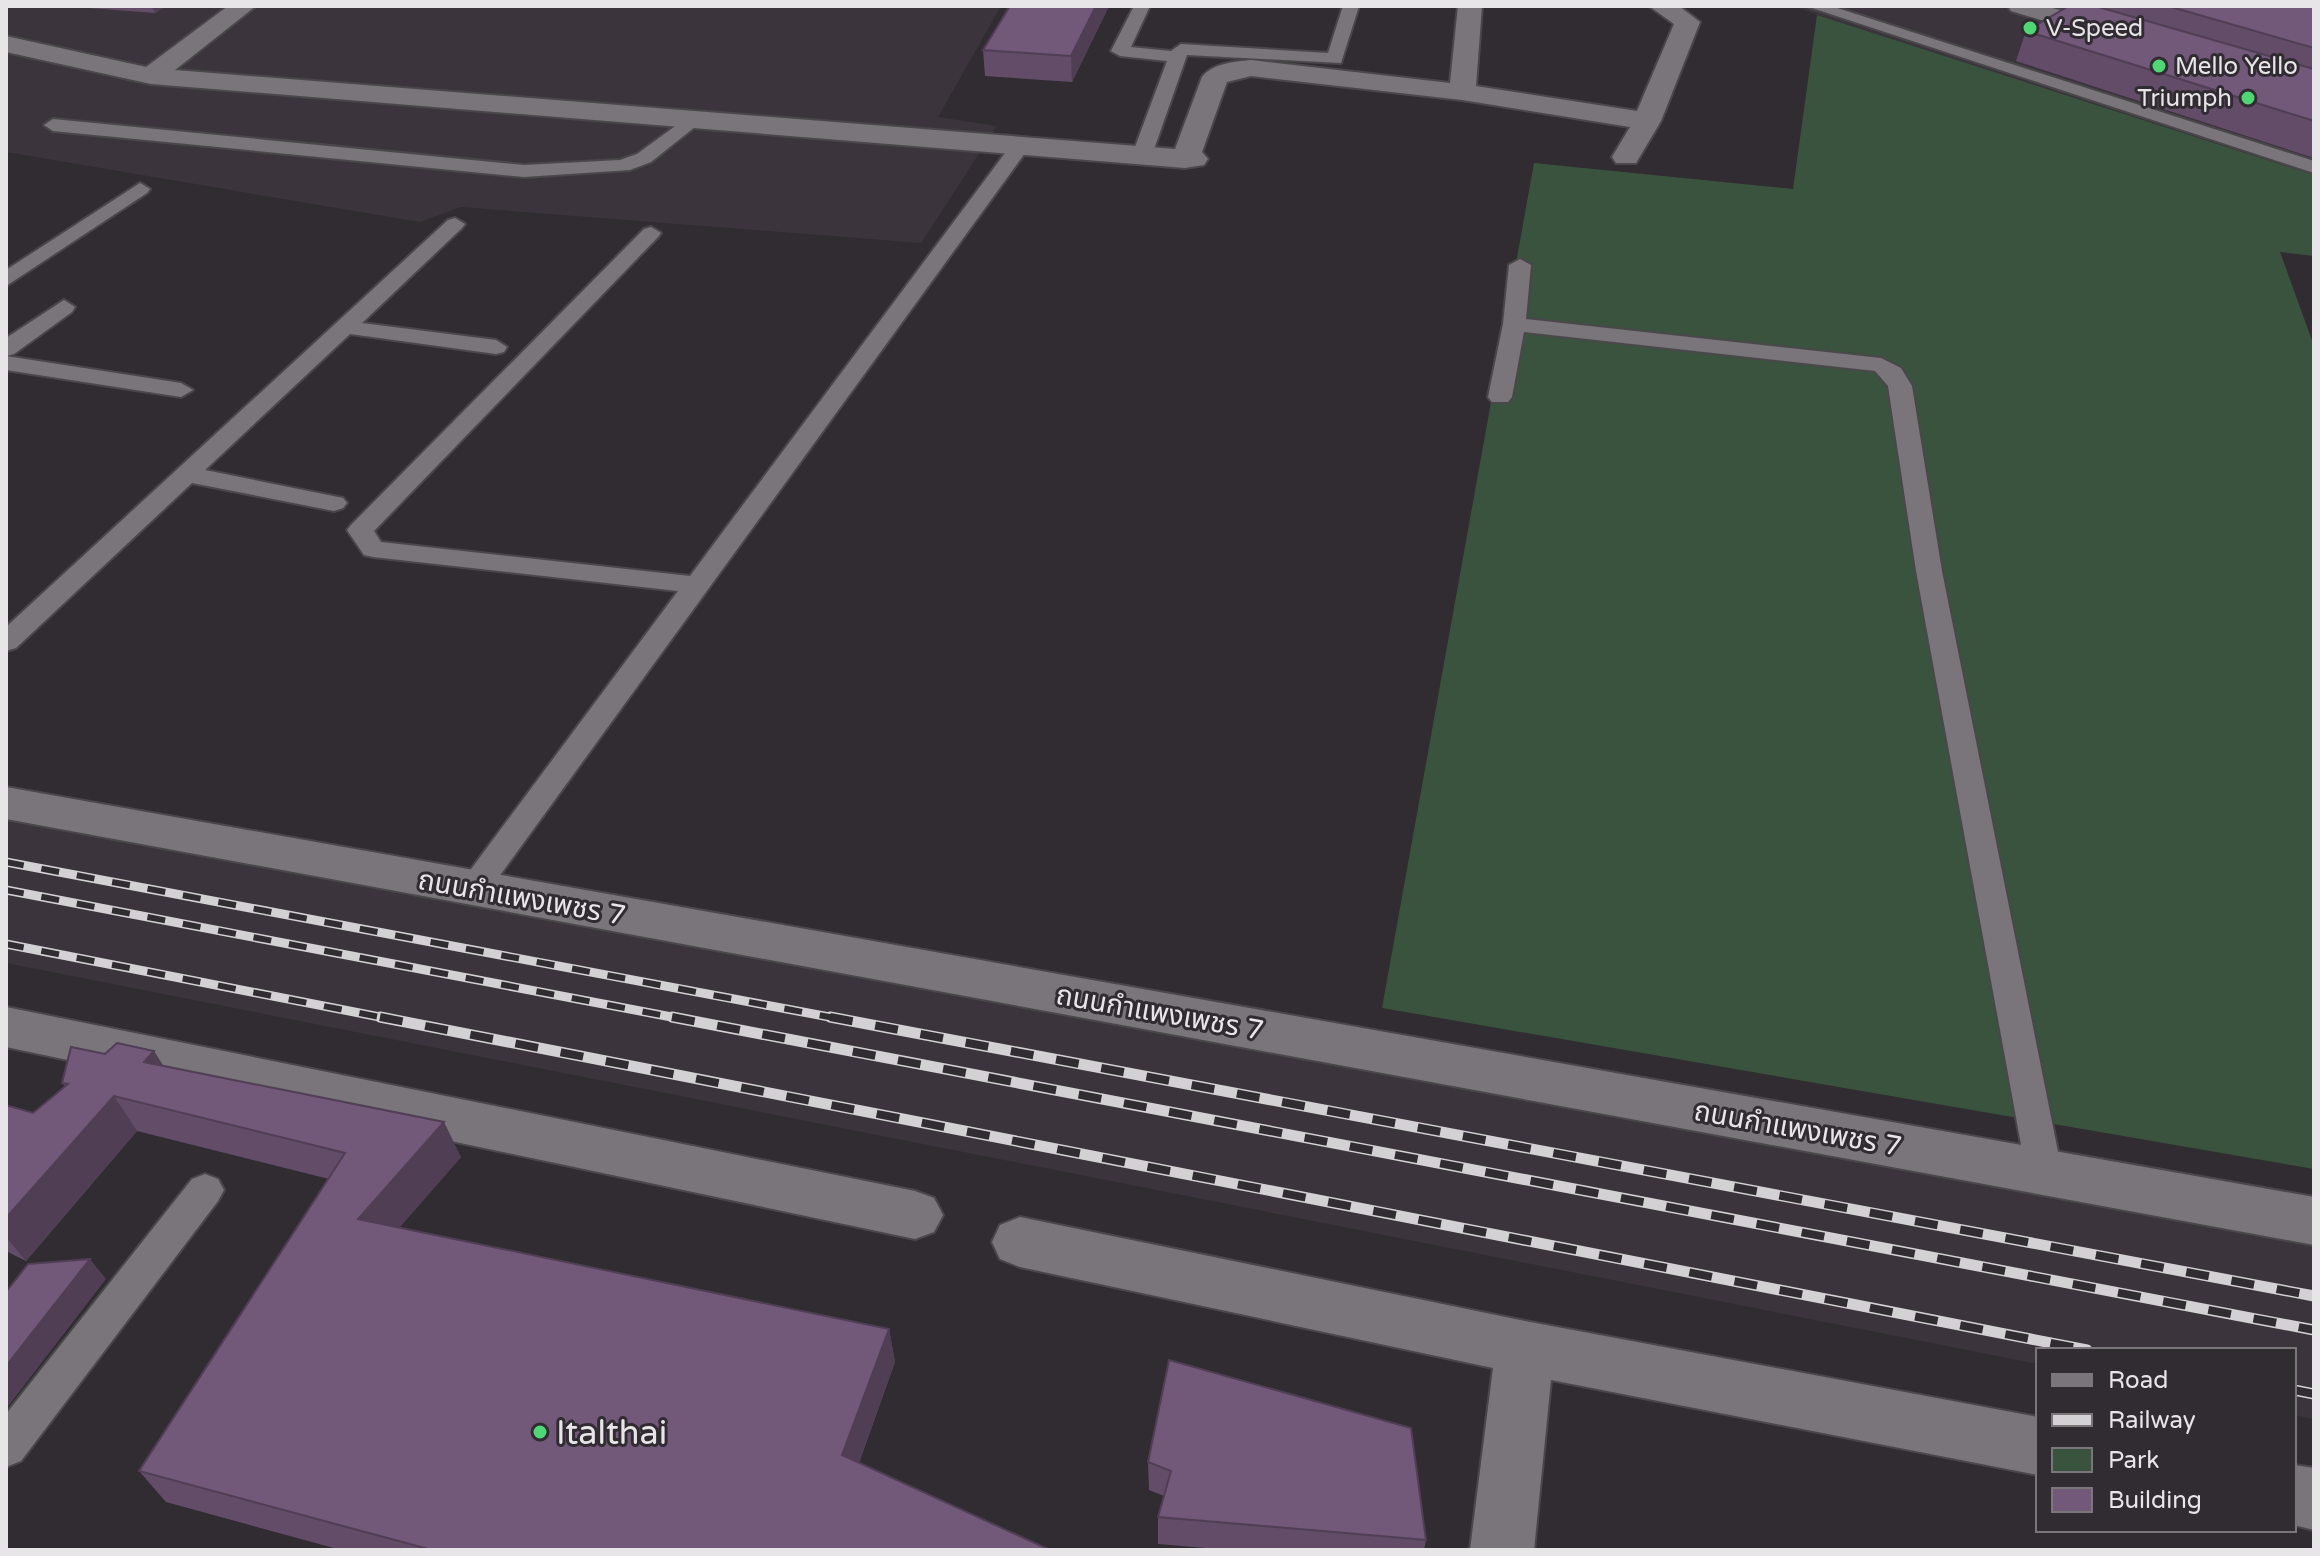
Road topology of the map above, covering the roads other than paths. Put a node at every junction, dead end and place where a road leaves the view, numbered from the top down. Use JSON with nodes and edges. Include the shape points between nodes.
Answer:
{"nodes":[{"id":1,"x":244,"y":6,"type":"edge"},
{"id":2,"x":1142,"y":6,"type":"edge"},
{"id":3,"x":1351,"y":6,"type":"edge"},
{"id":4,"x":1470,"y":6,"type":"edge"},
{"id":5,"x":1661,"y":6,"type":"edge"},
{"id":6,"x":1814,"y":6,"type":"edge"},
{"id":7,"x":2020,"y":6,"type":"edge"},
{"id":8,"x":2138,"y":41,"type":"edge"},
{"id":9,"x":6,"y":44,"type":"edge"},
{"id":10,"x":1177,"y":57,"type":"junction"},
{"id":11,"x":151,"y":76,"type":"junction"},
{"id":12,"x":1462,"y":92,"type":"junction"},
{"id":13,"x":693,"y":119,"type":"junction"},
{"id":14,"x":1647,"y":121,"type":"junction"},
{"id":15,"x":53,"y":125,"type":"dead end"},
{"id":16,"x":1021,"y":145,"type":"junction"},
{"id":17,"x":1142,"y":155,"type":"junction"},
{"id":18,"x":1626,"y":157,"type":"dead end"},
{"id":19,"x":2314,"y":167,"type":"edge"},
{"id":20,"x":140,"y":189,"type":"dead end"},
{"id":21,"x":455,"y":224,"type":"dead end"},
{"id":22,"x":651,"y":233,"type":"dead end"},
{"id":23,"x":1520,"y":265,"type":"dead end"},
{"id":24,"x":6,"y":280,"type":"edge"},
{"id":25,"x":64,"y":307,"type":"dead end"},
{"id":26,"x":1514,"y":324,"type":"junction"},
{"id":27,"x":345,"y":327,"type":"junction"},
{"id":28,"x":496,"y":347,"type":"dead end"},
{"id":29,"x":6,"y":349,"type":"edge"},
{"id":30,"x":6,"y":363,"type":"edge"},
{"id":31,"x":181,"y":390,"type":"dead end"},
{"id":32,"x":1500,"y":397,"type":"dead end"},
{"id":33,"x":186,"y":474,"type":"junction"},
{"id":34,"x":334,"y":503,"type":"dead end"},
{"id":35,"x":699,"y":585,"type":"junction"},
{"id":36,"x":6,"y":642,"type":"edge"},
{"id":37,"x":6,"y":803,"type":"edge"},
{"id":38,"x":474,"y":888,"type":"junction"},
{"id":39,"x":6,"y":1027,"type":"edge"},
{"id":40,"x":2044,"y":1172,"type":"junction"},
{"id":41,"x":205,"y":1190,"type":"dead end"},
{"id":42,"x":915,"y":1215,"type":"dead end"},
{"id":43,"x":2314,"y":1221,"type":"edge"},
{"id":44,"x":1020,"y":1242,"type":"dead end"},
{"id":45,"x":1525,"y":1348,"type":"junction"},
{"id":46,"x":2036,"y":1446,"type":"edge"},
{"id":47,"x":6,"y":1447,"type":"edge"},
{"id":48,"x":1502,"y":1550,"type":"edge"}],
"edges":[{"from":1,"to":11,"type":"street"},
{"from":2,"to":10,"type":"lane","via":[[1120,51]]},
{"from":3,"to":10,"type":"lane","via":[[1335,59],[1181,49]]},
{"from":4,"to":12,"type":"street"},
{"from":5,"to":14,"type":"street","via":[[1688,22]]},
{"from":6,"to":19,"type":"lane"},
{"from":7,"to":8,"type":"street"},
{"from":9,"to":11,"type":"street"},
{"from":10,"to":17,"type":"lane"},
{"from":11,"to":13,"type":"street"},
{"from":12,"to":14,"type":"street"},
{"from":12,"to":17,"type":"street","via":[[1293,71],[1228,71],[1215,77],[1190,159]]},
{"from":13,"to":15,"type":"lane","via":[[644,158],[623,166],[524,171]]},
{"from":13,"to":16,"type":"street"},
{"from":14,"to":18,"type":"street"},
{"from":16,"to":17,"type":"street"},
{"from":16,"to":35,"type":"lane"},
{"from":20,"to":24,"type":"lane"},
{"from":21,"to":27,"type":"lane"},
{"from":22,"to":35,"type":"lane","via":[[360,530],[373,549]]},
{"from":23,"to":26,"type":"lane"},
{"from":25,"to":29,"type":"lane"},
{"from":26,"to":32,"type":"lane"},
{"from":26,"to":40,"type":"lane","via":[[1881,365],[1893,373],[1900,386],[1929,571]]},
{"from":27,"to":28,"type":"lane"},
{"from":27,"to":33,"type":"lane"},
{"from":30,"to":31,"type":"lane"},
{"from":33,"to":34,"type":"lane"},
{"from":33,"to":36,"type":"lane"},
{"from":35,"to":38,"type":"lane"},
{"from":37,"to":38,"type":"street","name":"ถนนกำแพงเพชร 7"},
{"from":38,"to":40,"type":"street","name":"ถนนกำแพงเพชร 7"},
{"from":39,"to":42,"type":"street"},
{"from":40,"to":43,"type":"street","name":"ถนนกำแพงเพชร 7"},
{"from":41,"to":47,"type":"lane"},
{"from":44,"to":45,"type":"street"},
{"from":45,"to":46,"type":"street"},
{"from":45,"to":48,"type":"street"}]}
